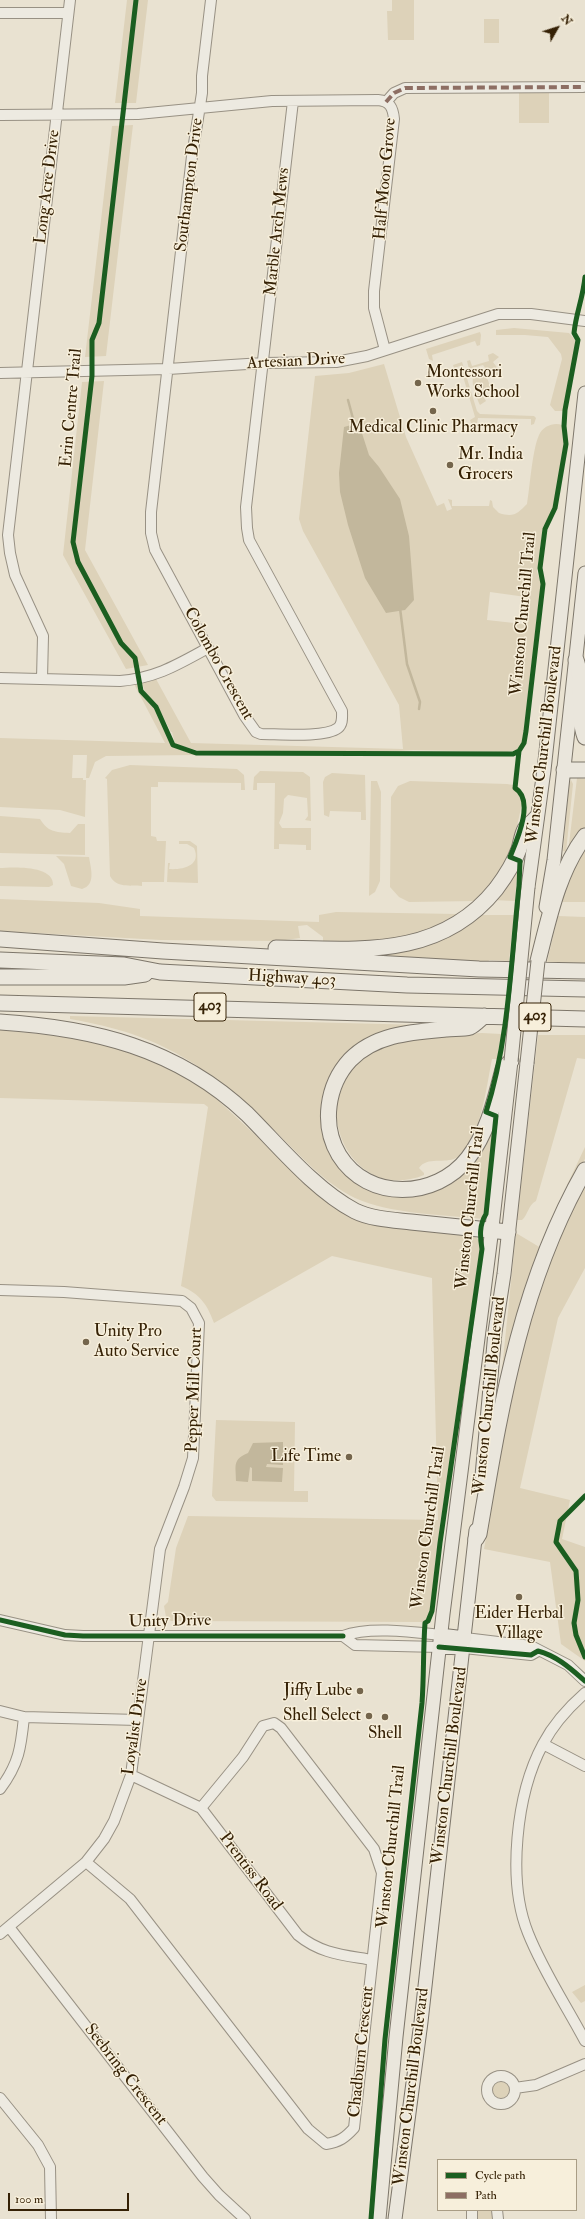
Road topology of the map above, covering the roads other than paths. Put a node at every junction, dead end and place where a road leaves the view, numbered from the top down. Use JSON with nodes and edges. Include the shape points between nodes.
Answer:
{"nodes":[{"id":1,"x":70,"y":0,"type":"edge"},
{"id":2,"x":211,"y":0,"type":"edge"},
{"id":3,"x":0,"y":13,"type":"edge"},
{"id":4,"x":68,"y":13,"type":"junction"},
{"id":5,"x":583,"y":87,"type":"dead end"},
{"id":6,"x":293,"y":101,"type":"junction"},
{"id":7,"x":386,"y":102,"type":"junction"},
{"id":8,"x":200,"y":109,"type":"junction"},
{"id":9,"x":57,"y":114,"type":"junction"},
{"id":10,"x":0,"y":115,"type":"edge"},
{"id":11,"x":585,"y":321,"type":"edge"},
{"id":12,"x":385,"y":350,"type":"junction"},
{"id":13,"x":263,"y":363,"type":"junction"},
{"id":14,"x":168,"y":369,"type":"junction"},
{"id":15,"x":0,"y":373,"type":"edge"},
{"id":16,"x":26,"y":373,"type":"junction"},
{"id":17,"x":585,"y":393,"type":"edge"},
{"id":18,"x":585,"y":573,"type":"edge"},
{"id":19,"x":208,"y":648,"type":"junction"},
{"id":20,"x":576,"y":660,"type":"junction"},
{"id":21,"x":0,"y":678,"type":"edge"},
{"id":22,"x":42,"y":679,"type":"junction"},
{"id":23,"x":585,"y":737,"type":"edge"},
{"id":24,"x":564,"y":770,"type":"junction"},
{"id":25,"x":585,"y":770,"type":"edge"},
{"id":26,"x":536,"y":818,"type":"junction"},
{"id":27,"x":585,"y":836,"type":"edge"},
{"id":28,"x":555,"y":885,"type":"junction"},
{"id":29,"x":0,"y":939,"type":"edge"},
{"id":30,"x":163,"y":952,"type":"junction"},
{"id":31,"x":0,"y":960,"type":"edge"},
{"id":32,"x":538,"y":960,"type":"joint"},
{"id":33,"x":585,"y":971,"type":"edge"},
{"id":34,"x":160,"y":972,"type":"junction"},
{"id":35,"x":0,"y":977,"type":"edge"},
{"id":36,"x":585,"y":989,"type":"edge"},
{"id":37,"x":0,"y":1003,"type":"edge"},
{"id":38,"x":484,"y":1016,"type":"junction"},
{"id":39,"x":585,"y":1019,"type":"edge"},
{"id":40,"x":0,"y":1022,"type":"edge"},
{"id":41,"x":511,"y":1060,"type":"junction"},
{"id":42,"x":585,"y":1170,"type":"edge"},
{"id":43,"x":492,"y":1230,"type":"junction"},
{"id":44,"x":508,"y":1232,"type":"junction"},
{"id":45,"x":0,"y":1290,"type":"edge"},
{"id":46,"x":476,"y":1539,"type":"junction"},
{"id":47,"x":0,"y":1620,"type":"edge"},
{"id":48,"x":148,"y":1636,"type":"junction"},
{"id":49,"x":440,"y":1641,"type":"junction"},
{"id":50,"x":464,"y":1643,"type":"junction"},
{"id":51,"x":585,"y":1681,"type":"edge"},
{"id":52,"x":585,"y":1693,"type":"edge"},
{"id":53,"x":0,"y":1711,"type":"edge"},
{"id":54,"x":24,"y":1717,"type":"junction"},
{"id":55,"x":138,"y":1720,"type":"junction"},
{"id":56,"x":543,"y":1744,"type":"junction"},
{"id":57,"x":585,"y":1766,"type":"edge"},
{"id":58,"x":131,"y":1775,"type":"junction"},
{"id":59,"x":0,"y":1789,"type":"edge"},
{"id":60,"x":201,"y":1808,"type":"junction"},
{"id":61,"x":86,"y":1862,"type":"junction"},
{"id":62,"x":9,"y":1927,"type":"junction"},
{"id":63,"x":0,"y":1934,"type":"edge"},
{"id":64,"x":372,"y":1960,"type":"junction"},
{"id":65,"x":585,"y":2041,"type":"edge"},
{"id":66,"x":585,"y":2064,"type":"edge"},
{"id":67,"x":515,"y":2088,"type":"dead end"},
{"id":68,"x":0,"y":2098,"type":"edge"},
{"id":69,"x":51,"y":2219,"type":"edge"},
{"id":70,"x":245,"y":2219,"type":"edge"},
{"id":71,"x":379,"y":2219,"type":"edge"},
{"id":72,"x":395,"y":2219,"type":"edge"}],
"edges":[{"from":1,"to":4,"type":"street","name":"Long Acre Drive"},
{"from":2,"to":8,"type":"street","name":"Southampton Drive"},
{"from":3,"to":4,"type":"street"},
{"from":4,"to":9,"type":"street","name":"Long Acre Drive"},
{"from":5,"to":7,"type":"street","via":[[405,88],[394,93]]},
{"from":6,"to":7,"type":"street","name":"Half Moon Grove"},
{"from":6,"to":8,"type":"street","name":"Half Moon Grove"},
{"from":6,"to":13,"type":"street","name":"Marble Arch Mews"},
{"from":7,"to":12,"type":"street","name":"Half Moon Grove","via":[[392,108],[394,119],[374,291],[374,308]]},
{"from":8,"to":9,"type":"street","name":"Half Moon Grove","via":[[138,114]]},
{"from":8,"to":14,"type":"street","name":"Southampton Drive","via":[[192,156]]},
{"from":9,"to":10,"type":"street","name":"Half Moon Grove"},
{"from":9,"to":16,"type":"street","name":"Long Acre Drive"},
{"from":11,"to":12,"type":"street","name":"Artesian Drive","via":[[531,314],[498,314]]},
{"from":12,"to":13,"type":"street","name":"Artesian Drive","via":[[336,362]]},
{"from":13,"to":14,"type":"street","name":"Artesian Drive"},
{"from":13,"to":19,"type":"street","name":"Colombo Crescent","via":[[246,507],[249,540],[342,711],[343,720],[339,728],[329,733],[256,732]]},
{"from":14,"to":16,"type":"street","name":"Artesian Drive"},
{"from":14,"to":19,"type":"street","name":"Colombo Crescent","via":[[151,512],[151,533],[155,550]]},
{"from":15,"to":16,"type":"street","name":"Artesian Drive"},
{"from":16,"to":22,"type":"street","name":"Long Acre Drive","via":[[8,535],[16,575],[43,636]]},
{"from":17,"to":26,"type":"main road","name":"Winston Churchill Boulevard","via":[[544,770]]},
{"from":18,"to":20,"type":"main road","name":"Winston Churchill Boulevard"},
{"from":19,"to":22,"type":"street","via":[[169,670],[139,679]]},
{"from":20,"to":23,"type":"highway","via":[[582,673],[580,718]]},
{"from":20,"to":24,"type":"main road","name":"Winston Churchill Boulevard"},
{"from":21,"to":22,"type":"street"},
{"from":24,"to":25,"type":"highway"},
{"from":24,"to":28,"type":"main road","name":"Winston Churchill Boulevard"},
{"from":26,"to":30,"type":"highway","via":[[525,830],[515,859],[489,898],[454,925],[424,940],[391,947],[353,949],[212,947]]},
{"from":26,"to":41,"type":"main road","name":"Winston Churchill Boulevard","bridge":true},
{"from":27,"to":28,"type":"highway"},
{"from":28,"to":32,"type":"highway"},
{"from":29,"to":30,"type":"highway"},
{"from":30,"to":33,"type":"highway","via":[[479,969]]},
{"from":31,"to":34,"type":"highway","name":"Highway 403","number":"403","via":[[124,966]]},
{"from":32,"to":44,"type":"main road","name":"Winston Churchill Boulevard","bridge":true},
{"from":34,"to":35,"type":"highway","via":[[124,977]]},
{"from":34,"to":36,"type":"highway","name":"Highway 403","number":"403","via":[[406,985]]},
{"from":37,"to":38,"type":"highway","name":"Highway 403","number":"403"},
{"from":38,"to":39,"type":"highway","name":"Highway 403","number":"403"},
{"from":38,"to":41,"type":"highway","via":[[470,1027],[395,1035],[372,1043],[350,1060],[334,1083],[328,1107],[330,1133],[339,1155],[356,1173],[383,1187],[415,1190],[442,1180],[464,1163],[480,1140],[491,1114],[503,1069]]},
{"from":40,"to":43,"type":"highway","via":[[82,1030],[130,1043],[172,1061],[210,1084],[244,1112],[326,1192],[356,1211],[383,1218]]},
{"from":41,"to":43,"type":"main road","name":"Winston Churchill Boulevard"},
{"from":42,"to":46,"type":"highway","via":[[549,1241],[521,1323]]},
{"from":43,"to":44,"type":"highway"},
{"from":43,"to":49,"type":"main road","name":"Winston Churchill Boulevard"},
{"from":44,"to":46,"type":"main road","name":"Winston Churchill Boulevard","via":[[495,1332]]},
{"from":45,"to":48,"type":"street","name":"Pepper Mill Court","via":[[182,1301],[191,1308],[199,1323],[193,1458],[160,1549]]},
{"from":46,"to":50,"type":"main road","name":"Winston Churchill Boulevard"},
{"from":47,"to":48,"type":"street","name":"Unity Drive","via":[[65,1635]]},
{"from":48,"to":49,"type":"street","name":"Unity Drive","via":[[343,1636],[355,1632],[422,1633]]},
{"from":48,"to":55,"type":"street","name":"Loyalist Drive"},
{"from":49,"to":50,"type":"main road"},
{"from":49,"to":71,"type":"main road","name":"Winston Churchill Boulevard","via":[[396,2030]]},
{"from":50,"to":51,"type":"street","via":[[531,1655],[538,1650],[563,1662]]},
{"from":50,"to":72,"type":"main road","name":"Winston Churchill Boulevard","via":[[420,2037]]},
{"from":52,"to":56,"type":"street","via":[[566,1712]]},
{"from":53,"to":54,"type":"street"},
{"from":54,"to":55,"type":"street"},
{"from":54,"to":59,"type":"street","via":[[20,1754]]},
{"from":55,"to":58,"type":"street","name":"Loyalist Drive"},
{"from":56,"to":57,"type":"street"},
{"from":56,"to":65,"type":"street","via":[[532,1767],[523,1797],[516,1847],[520,1907],[528,1933],[549,1978]]},
{"from":58,"to":60,"type":"street","name":"Prentiss Road"},
{"from":58,"to":61,"type":"street","name":"Loyalist Drive","via":[[114,1821]]},
{"from":60,"to":64,"type":"street","name":"Prentiss Road","via":[[298,1935],[312,1946],[326,1952]]},
{"from":60,"to":64,"type":"street","name":"Chadburn Crescent","via":[[243,1756],[263,1726],[271,1723],[279,1726],[374,1849],[382,1873]]},
{"from":61,"to":62,"type":"street","name":"Loyalist Drive"},
{"from":61,"to":64,"type":"street","name":"Chadburn Crescent","via":[[130,1899],[308,2130],[326,2144],[346,2137],[354,2128]]},
{"from":62,"to":63,"type":"street","name":"Loyalist Drive"},
{"from":62,"to":70,"type":"street","name":"Seebring Crescent","via":[[203,2176]]},
{"from":66,"to":67,"type":"street","via":[[536,2085]]},
{"from":68,"to":69,"type":"street","via":[[38,2145],[50,2167]]}]}
